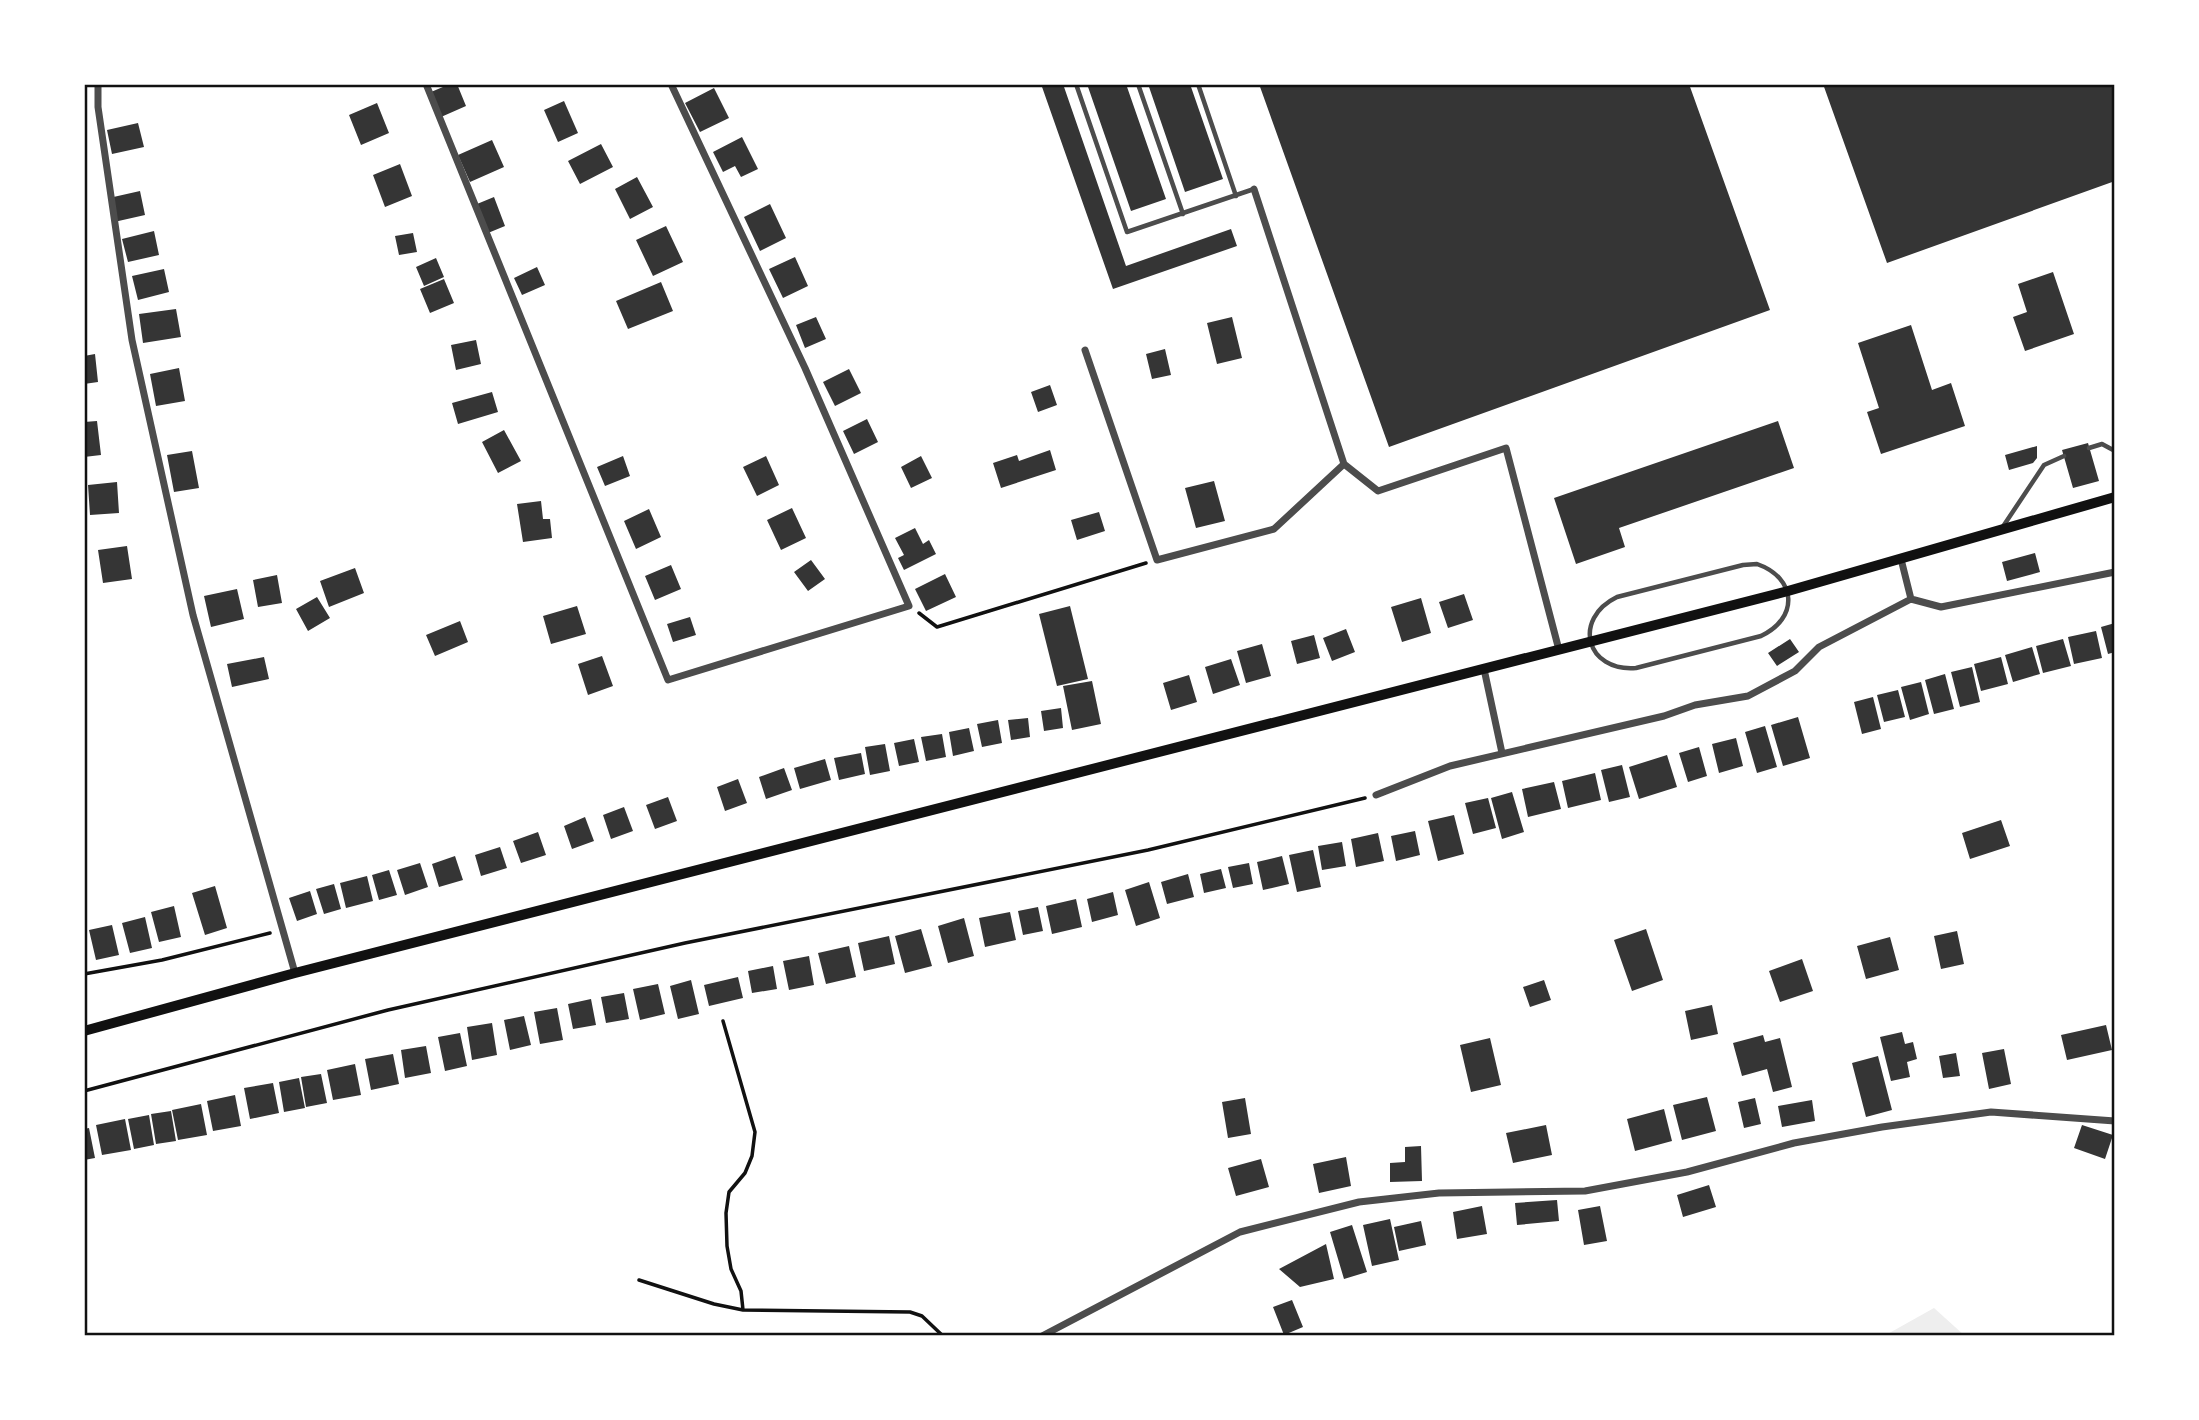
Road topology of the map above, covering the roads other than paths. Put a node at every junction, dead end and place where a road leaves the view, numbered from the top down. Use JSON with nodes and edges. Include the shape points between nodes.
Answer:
{"nodes":[{"id":1,"x":98,"y":84,"type":"edge"},
{"id":2,"x":426,"y":84,"type":"edge"},
{"id":3,"x":671,"y":84,"type":"edge"},
{"id":4,"x":1076,"y":84,"type":"edge"},
{"id":5,"x":1138,"y":84,"type":"edge"},
{"id":6,"x":1198,"y":84,"type":"edge"},
{"id":7,"x":1254,"y":189,"type":"joint"},
{"id":8,"x":1236,"y":196,"type":"junction"},
{"id":9,"x":1183,"y":214,"type":"junction"},
{"id":10,"x":1085,"y":350,"type":"dead end"},
{"id":11,"x":2089,"y":448,"type":"dead end"},
{"id":12,"x":2115,"y":451,"type":"edge"},
{"id":13,"x":2064,"y":456,"type":"dead end"},
{"id":14,"x":1344,"y":464,"type":"junction"},
{"id":15,"x":2115,"y":497,"type":"edge"},
{"id":16,"x":2001,"y":530,"type":"junction"},
{"id":17,"x":1900,"y":559,"type":"junction"},
{"id":18,"x":2115,"y":572,"type":"edge"},
{"id":19,"x":1787,"y":591,"type":"junction"},
{"id":20,"x":1911,"y":599,"type":"junction"},
{"id":21,"x":1591,"y":642,"type":"junction"},
{"id":22,"x":1559,"y":650,"type":"junction"},
{"id":23,"x":1484,"y":669,"type":"junction"},
{"id":24,"x":1502,"y":753,"type":"junction"},
{"id":25,"x":1377,"y":795,"type":"road end"},
{"id":26,"x":295,"y":973,"type":"junction"},
{"id":27,"x":84,"y":1031,"type":"edge"},
{"id":28,"x":2115,"y":1121,"type":"edge"},
{"id":29,"x":1042,"y":1336,"type":"edge"}],
"edges":[{"from":1,"to":26,"type":"street","via":[[97,107],[135,354],[193,615]]},
{"from":2,"to":3,"type":"street","via":[[668,680],[909,606],[805,368]]},
{"from":4,"to":9,"type":"lane","via":[[1127,232]]},
{"from":5,"to":9,"type":"lane"},
{"from":6,"to":8,"type":"lane"},
{"from":7,"to":8,"type":"lane"},
{"from":7,"to":14,"type":"street"},
{"from":8,"to":9,"type":"lane"},
{"from":10,"to":14,"type":"street","via":[[1157,560],[1273,529]]},
{"from":11,"to":12,"type":"lane","via":[[2102,444]]},
{"from":13,"to":16,"type":"lane","via":[[2044,465]]},
{"from":14,"to":22,"type":"street","via":[[1378,491],[1506,448]]},
{"from":15,"to":16,"type":"main road"},
{"from":16,"to":17,"type":"main road"},
{"from":17,"to":19,"type":"main road"},
{"from":17,"to":20,"type":"street"},
{"from":18,"to":20,"type":"street","via":[[1941,607]]},
{"from":19,"to":21,"type":"main road"},
{"from":19,"to":21,"type":"lane","via":[[1776,574],[1757,564],[1630,594],[1604,604],[1595,614]]},
{"from":19,"to":21,"type":"lane","via":[[1784,619],[1761,636],[1622,669],[1597,655]]},
{"from":20,"to":24,"type":"street","via":[[1819,647],[1795,671],[1748,696]]},
{"from":21,"to":22,"type":"main road"},
{"from":22,"to":23,"type":"main road"},
{"from":23,"to":24,"type":"street"},
{"from":23,"to":26,"type":"main road"},
{"from":24,"to":25,"type":"street","via":[[1450,766]]},
{"from":26,"to":27,"type":"main road"},
{"from":28,"to":29,"type":"street","via":[[1992,1112],[1794,1143],[1687,1172],[1585,1191],[1439,1193],[1359,1202],[1240,1232]]}]}
